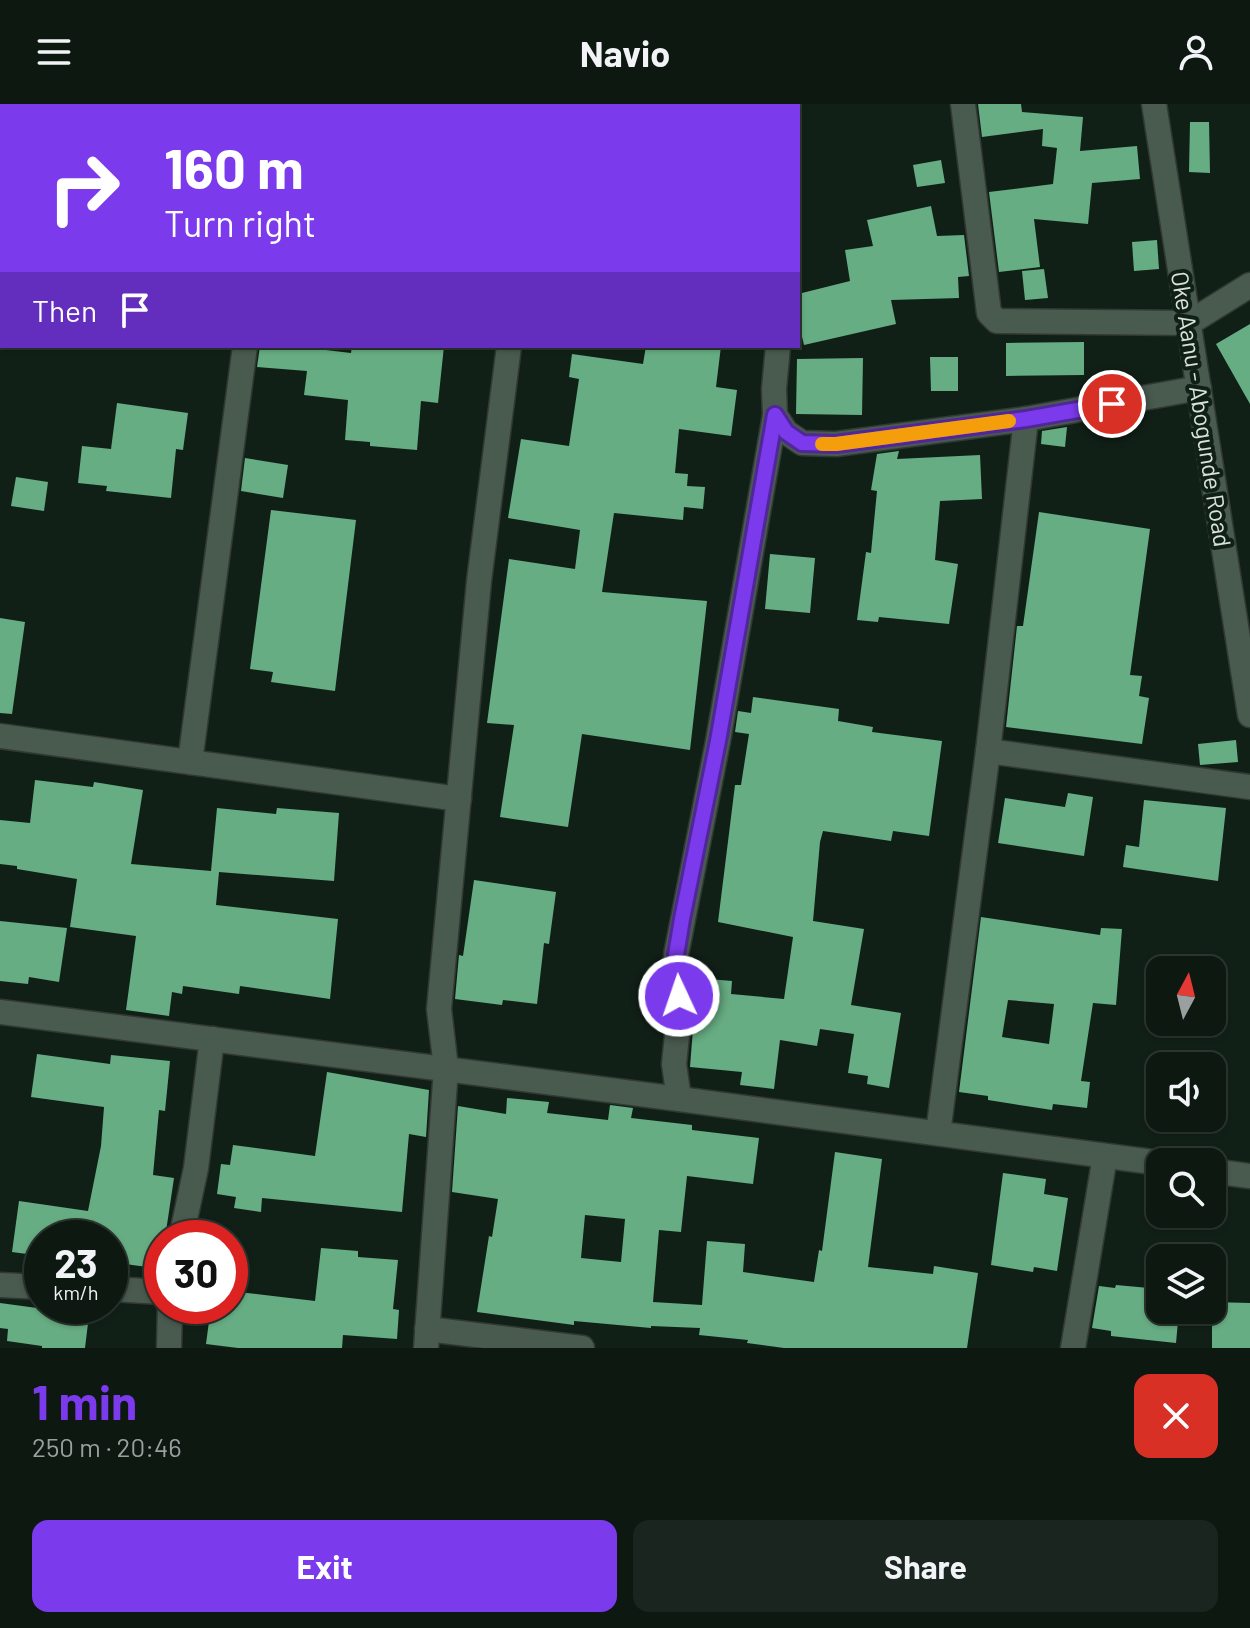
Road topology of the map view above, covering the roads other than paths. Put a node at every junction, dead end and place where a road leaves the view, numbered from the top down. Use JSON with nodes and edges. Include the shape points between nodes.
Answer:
{"nodes":[{"id":1,"x":963,"y":104,"type":"edge"},
{"id":2,"x":1154,"y":104,"type":"edge"},
{"id":3,"x":1250,"y":285,"type":"edge"},
{"id":4,"x":1189,"y":323,"type":"junction"},
{"id":5,"x":245,"y":348,"type":"edge"},
{"id":6,"x":509,"y":348,"type":"edge"},
{"id":7,"x":778,"y":348,"type":"edge"},
{"id":8,"x":1199,"y":388,"type":"junction"},
{"id":9,"x":775,"y":415,"type":"junction"},
{"id":10,"x":1026,"y":419,"type":"junction"},
{"id":11,"x":1250,"y":715,"type":"edge"},
{"id":12,"x":0,"y":736,"type":"edge"},
{"id":13,"x":988,"y":751,"type":"junction"},
{"id":14,"x":190,"y":762,"type":"junction"},
{"id":15,"x":1250,"y":787,"type":"edge"},
{"id":16,"x":459,"y":799,"type":"junction"},
{"id":17,"x":0,"y":1012,"type":"edge"},
{"id":18,"x":212,"y":1039,"type":"junction"},
{"id":19,"x":446,"y":1068,"type":"junction"},
{"id":20,"x":679,"y":1099,"type":"junction"},
{"id":21,"x":938,"y":1133,"type":"junction"},
{"id":22,"x":1105,"y":1156,"type":"junction"},
{"id":23,"x":1146,"y":1161,"type":"edge"},
{"id":24,"x":1226,"y":1173,"type":"edge"},
{"id":25,"x":1250,"y":1176,"type":"edge"},
{"id":26,"x":185,"y":1220,"type":"edge"},
{"id":27,"x":0,"y":1285,"type":"edge"},
{"id":28,"x":24,"y":1286,"type":"edge"},
{"id":29,"x":170,"y":1324,"type":"edge"},
{"id":30,"x":427,"y":1339,"type":"edge"},
{"id":31,"x":169,"y":1348,"type":"edge"},
{"id":32,"x":582,"y":1348,"type":"edge"},
{"id":33,"x":1073,"y":1348,"type":"edge"}],
"edges":[{"from":1,"to":4,"type":"street","via":[[989,313],[997,321]]},
{"from":2,"to":4,"type":"street","name":"Oke Aanu - Abogunde Road"},
{"from":3,"to":4,"type":"street"},
{"from":4,"to":8,"type":"street","name":"Oke Aanu - Abogunde Road"},
{"from":5,"to":14,"type":"street"},
{"from":6,"to":16,"type":"street","via":[[479,581]]},
{"from":7,"to":9,"type":"street"},
{"from":8,"to":10,"type":"street"},
{"from":8,"to":11,"type":"street","name":"Oke Aanu - Abogunde Road"},
{"from":9,"to":10,"type":"street","via":[[802,443],[836,444]]},
{"from":9,"to":20,"type":"street","via":[[676,955],[679,1016],[674,1064]]},
{"from":10,"to":13,"type":"street"},
{"from":12,"to":14,"type":"street"},
{"from":13,"to":15,"type":"street"},
{"from":13,"to":21,"type":"street"},
{"from":14,"to":16,"type":"street"},
{"from":16,"to":19,"type":"street","via":[[439,1009]]},
{"from":17,"to":18,"type":"street"},
{"from":18,"to":19,"type":"street"},
{"from":18,"to":26,"type":"street"},
{"from":19,"to":20,"type":"street"},
{"from":19,"to":30,"type":"street"},
{"from":20,"to":21,"type":"street"},
{"from":21,"to":22,"type":"street"},
{"from":22,"to":23,"type":"street"},
{"from":22,"to":33,"type":"street"},
{"from":24,"to":25,"type":"street"},
{"from":27,"to":28,"type":"street"},
{"from":29,"to":31,"type":"street"},
{"from":30,"to":32,"type":"street"}]}
